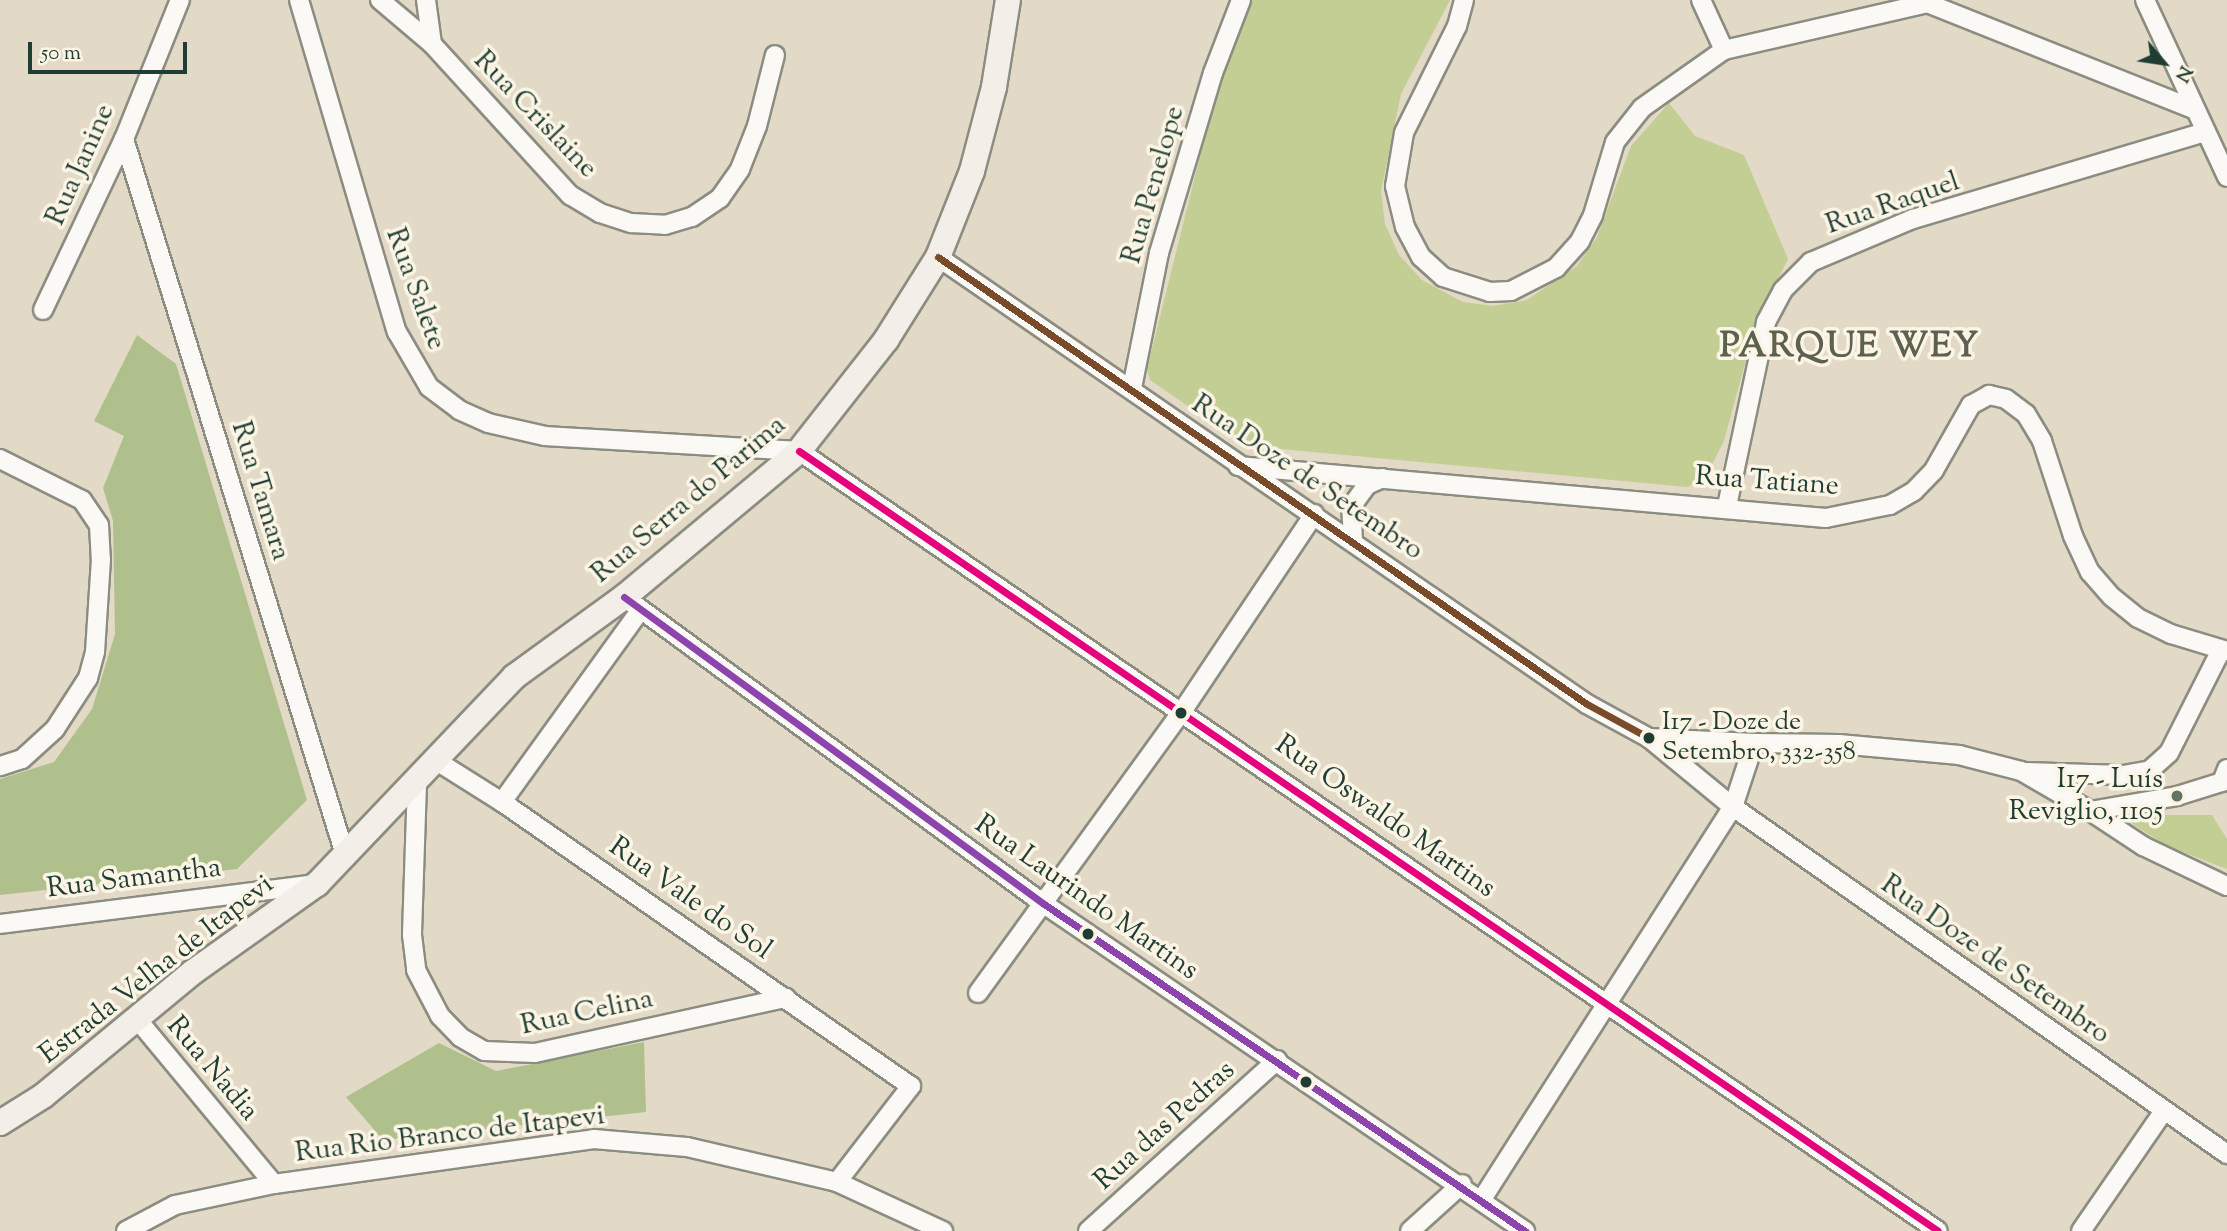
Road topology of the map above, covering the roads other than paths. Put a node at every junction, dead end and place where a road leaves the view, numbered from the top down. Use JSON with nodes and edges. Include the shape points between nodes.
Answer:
{"nodes":[{"id":1,"x":180,"y":0,"type":"edge"},
{"id":2,"x":299,"y":0,"type":"edge"},
{"id":3,"x":380,"y":0,"type":"edge"},
{"id":4,"x":426,"y":0,"type":"edge"},
{"id":5,"x":1008,"y":0,"type":"edge"},
{"id":6,"x":1241,"y":0,"type":"edge"},
{"id":7,"x":1464,"y":0,"type":"edge"},
{"id":8,"x":1701,"y":0,"type":"edge"},
{"id":9,"x":2145,"y":0,"type":"edge"},
{"id":10,"x":1926,"y":1,"type":"edge"},
{"id":11,"x":432,"y":44,"type":"junction"},
{"id":12,"x":1724,"y":50,"type":"junction"},
{"id":13,"x":775,"y":55,"type":"dead end"},
{"id":14,"x":2194,"y":109,"type":"junction"},
{"id":15,"x":2205,"y":132,"type":"junction"},
{"id":16,"x":124,"y":139,"type":"junction"},
{"id":17,"x":2227,"y":177,"type":"edge"},
{"id":18,"x":938,"y":257,"type":"junction"},
{"id":19,"x":43,"y":310,"type":"dead end"},
{"id":20,"x":1132,"y":388,"type":"junction"},
{"id":21,"x":799,"y":451,"type":"junction"},
{"id":22,"x":0,"y":459,"type":"edge"},
{"id":23,"x":1238,"y":466,"type":"junction"},
{"id":24,"x":1383,"y":478,"type":"junction"},
{"id":25,"x":1727,"y":506,"type":"junction"},
{"id":26,"x":1314,"y":514,"type":"junction"},
{"id":27,"x":1353,"y":541,"type":"junction"},
{"id":28,"x":632,"y":604,"type":"junction"},
{"id":29,"x":2224,"y":650,"type":"edge"},
{"id":30,"x":1183,"y":710,"type":"junction"},
{"id":31,"x":1648,"y":738,"type":"junction"},
{"id":32,"x":1754,"y":743,"type":"junction"},
{"id":33,"x":435,"y":760,"type":"junction"},
{"id":34,"x":0,"y":766,"type":"edge"},
{"id":35,"x":2021,"y":771,"type":"junction"},
{"id":36,"x":2225,"y":782,"type":"edge"},
{"id":37,"x":417,"y":783,"type":"junction"},
{"id":38,"x":502,"y":802,"type":"junction"},
{"id":39,"x":1733,"y":807,"type":"junction"},
{"id":40,"x":2090,"y":811,"type":"junction"},
{"id":41,"x":346,"y":858,"type":"junction"},
{"id":42,"x":317,"y":884,"type":"junction"},
{"id":43,"x":2227,"y":886,"type":"edge"},
{"id":44,"x":1044,"y":904,"type":"junction"},
{"id":45,"x":0,"y":924,"type":"edge"},
{"id":46,"x":978,"y":993,"type":"dead end"},
{"id":47,"x":786,"y":998,"type":"junction"},
{"id":48,"x":1611,"y":1004,"type":"junction"},
{"id":49,"x":137,"y":1019,"type":"junction"},
{"id":50,"x":1277,"y":1060,"type":"junction"},
{"id":51,"x":2163,"y":1112,"type":"junction"},
{"id":52,"x":0,"y":1123,"type":"edge"},
{"id":53,"x":2227,"y":1154,"type":"edge"},
{"id":54,"x":837,"y":1182,"type":"junction"},
{"id":55,"x":274,"y":1184,"type":"junction"},
{"id":56,"x":1462,"y":1184,"type":"junction"},
{"id":57,"x":1482,"y":1199,"type":"junction"},
{"id":58,"x":127,"y":1231,"type":"edge"},
{"id":59,"x":943,"y":1231,"type":"edge"},
{"id":60,"x":1088,"y":1231,"type":"edge"},
{"id":61,"x":1410,"y":1231,"type":"edge"},
{"id":62,"x":1525,"y":1231,"type":"edge"},
{"id":63,"x":1938,"y":1231,"type":"edge"},
{"id":64,"x":2081,"y":1231,"type":"edge"}],
"edges":[{"from":1,"to":16,"type":"street","name":"Rua Janine"},
{"from":2,"to":21,"type":"street","name":"Rua Salete","via":[[378,276],[397,332],[429,387],[459,410],[488,423],[545,436]]},
{"from":3,"to":11,"type":"street","name":"Rua Crislaine"},
{"from":4,"to":11,"type":"street"},
{"from":5,"to":18,"type":"street","name":"Rua Serra do Parima","via":[[994,87],[972,171]]},
{"from":6,"to":20,"type":"street","name":"Rua Penelope","via":[[1213,73],[1159,253]]},
{"from":7,"to":12,"type":"street","via":[[1457,26],[1404,133],[1395,186],[1405,227],[1421,257],[1443,277],[1490,292],[1511,291],[1556,268],[1580,241],[1593,215],[1615,142],[1642,108]]},
{"from":8,"to":12,"type":"street"},
{"from":9,"to":14,"type":"street"},
{"from":10,"to":12,"type":"street"},
{"from":10,"to":14,"type":"street"},
{"from":11,"to":13,"type":"street","name":"Rua Crislaine","via":[[570,195],[600,213],[631,223],[665,225],[692,217],[720,198],[740,169],[757,126]]},
{"from":14,"to":15,"type":"street"},
{"from":15,"to":17,"type":"street"},
{"from":15,"to":25,"type":"street","name":"Rua Raquel","via":[[1913,219],[1811,262],[1783,290],[1766,322]]},
{"from":16,"to":19,"type":"street","name":"Rua Janine"},
{"from":16,"to":41,"type":"street","name":"Rua Tamara"},
{"from":18,"to":20,"type":"street","name":"Rua Doze de Setembro"},
{"from":18,"to":21,"type":"street","name":"Rua Serra do Parima","via":[[886,340]]},
{"from":20,"to":23,"type":"street","name":"Rua Doze de Setembro"},
{"from":21,"to":28,"type":"street","name":"Rua Serra do Parima"},
{"from":21,"to":30,"type":"street","name":"Rua Oswaldo Martins"},
{"from":22,"to":34,"type":"street","via":[[82,500],[99,525],[102,559],[95,652],[88,678],[55,729],[22,759]]},
{"from":23,"to":24,"type":"street","name":"Rua Tatiane"},
{"from":23,"to":26,"type":"street","name":"Rua Doze de Setembro"},
{"from":24,"to":25,"type":"street","name":"Rua Tatiane"},
{"from":24,"to":27,"type":"street","via":[[1367,485],[1351,507]]},
{"from":25,"to":29,"type":"street","name":"Rua Tatiane","via":[[1826,517],[1890,505],[1914,491],[1934,470],[1971,405],[1989,395],[2006,399],[2026,414],[2042,441],[2073,536],[2090,572],[2138,618]]},
{"from":26,"to":27,"type":"street","name":"Rua Doze de Setembro"},
{"from":26,"to":30,"type":"street"},
{"from":27,"to":31,"type":"street","name":"Rua Doze de Setembro","via":[[1587,704]]},
{"from":28,"to":33,"type":"street","name":"Rua Serra do Parima","via":[[514,677]]},
{"from":28,"to":38,"type":"street"},
{"from":28,"to":44,"type":"street","name":"Rua Laurindo Martins"},
{"from":29,"to":35,"type":"street","via":[[2169,752],[2150,770],[2123,775]]},
{"from":30,"to":44,"type":"street"},
{"from":30,"to":48,"type":"street","name":"Rua Oswaldo Martins"},
{"from":31,"to":32,"type":"street","name":"Rua Doze de Setembro"},
{"from":31,"to":39,"type":"street","name":"Rua Doze de Setembro"},
{"from":32,"to":35,"type":"street","name":"Rua Doze de Setembro","via":[[1907,748]]},
{"from":32,"to":39,"type":"street"},
{"from":33,"to":37,"type":"street","name":"Rua Serra do Parima"},
{"from":33,"to":38,"type":"street","name":"Rua Vale do Sol"},
{"from":35,"to":40,"type":"street"},
{"from":36,"to":40,"type":"street"},
{"from":37,"to":41,"type":"street","name":"Rua Serra do Parima"},
{"from":37,"to":47,"type":"street","name":"Rua Celina","via":[[411,935],[416,970],[440,1016],[460,1037],[484,1051],[535,1053]]},
{"from":38,"to":47,"type":"street","name":"Rua Vale do Sol"},
{"from":39,"to":48,"type":"street"},
{"from":39,"to":51,"type":"street","name":"Rua Doze de Setembro"},
{"from":40,"to":43,"type":"street","via":[[2143,846]]},
{"from":41,"to":42,"type":"street","name":"Estrada Velha de Itapevi"},
{"from":42,"to":45,"type":"street","name":"Rua Samantha"},
{"from":42,"to":49,"type":"street","name":"Estrada Velha de Itapevi","via":[[193,972]]},
{"from":44,"to":46,"type":"street"},
{"from":44,"to":50,"type":"street","name":"Rua Laurindo Martins"},
{"from":47,"to":54,"type":"street","name":"Rua Vale do Sol","via":[[911,1086]]},
{"from":48,"to":57,"type":"street"},
{"from":48,"to":63,"type":"street","name":"Rua Oswaldo Martins"},
{"from":49,"to":52,"type":"street","name":"Estrada Velha de Itapevi","via":[[43,1096]]},
{"from":49,"to":55,"type":"street","name":"Rua Nadia"},
{"from":50,"to":56,"type":"street","name":"Rua Laurindo Martins"},
{"from":50,"to":60,"type":"street","name":"Rua das Pedras"},
{"from":51,"to":53,"type":"street","name":"Rua Doze de Setembro"},
{"from":51,"to":64,"type":"street"},
{"from":54,"to":55,"type":"street","name":"Rua Rio Branco de Itapevi","via":[[687,1147],[594,1139]]},
{"from":54,"to":59,"type":"street","name":"Rua Rio Branco de Itapevi"},
{"from":55,"to":58,"type":"street","name":"Rua Rio Branco de Itapevi","via":[[175,1205]]},
{"from":56,"to":57,"type":"street","name":"Rua Laurindo Martins"},
{"from":56,"to":61,"type":"street"},
{"from":57,"to":62,"type":"street","name":"Rua Laurindo Martins"}]}
